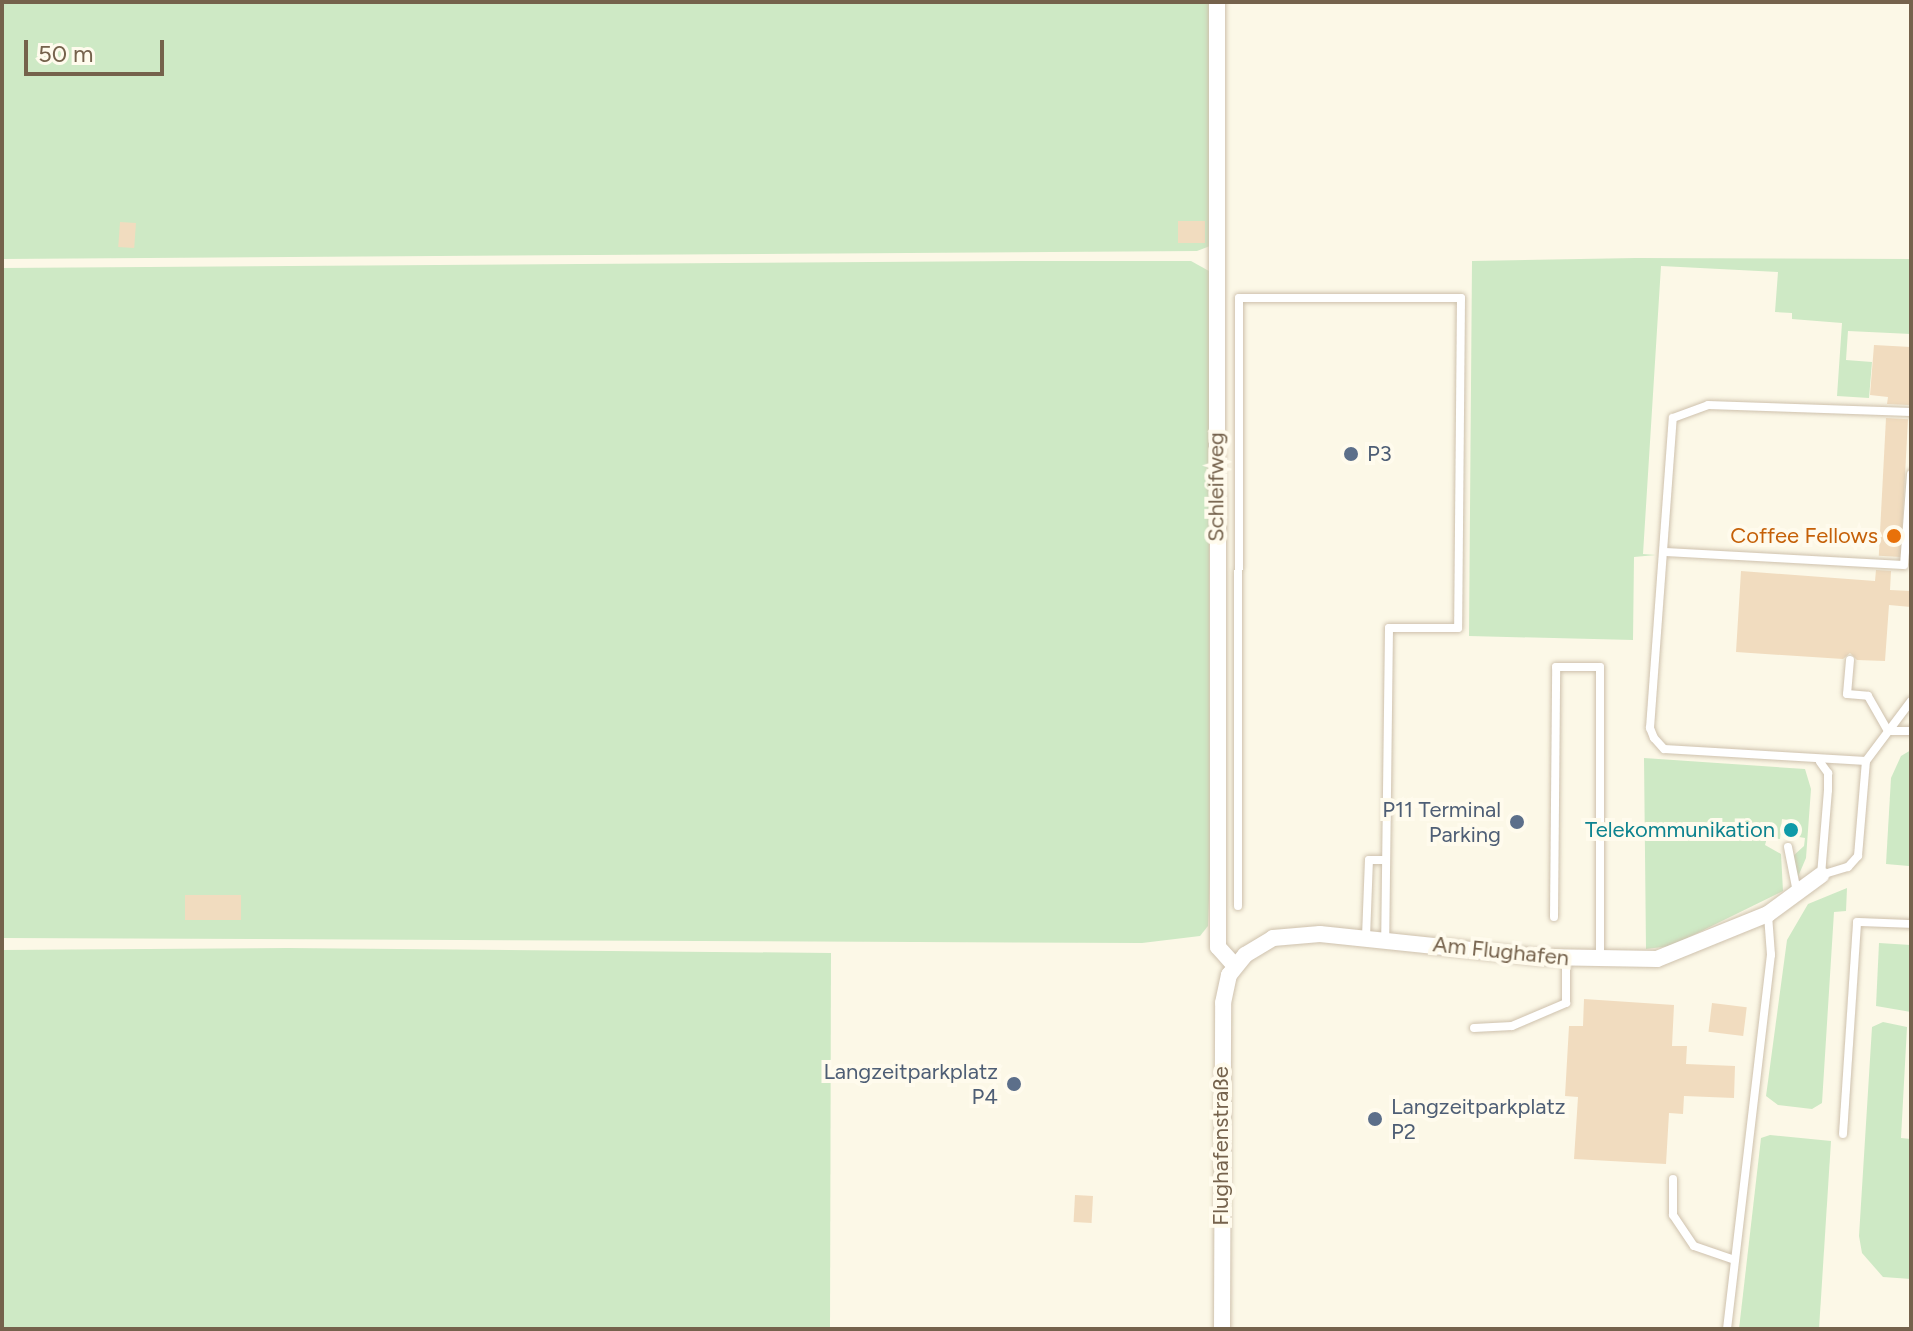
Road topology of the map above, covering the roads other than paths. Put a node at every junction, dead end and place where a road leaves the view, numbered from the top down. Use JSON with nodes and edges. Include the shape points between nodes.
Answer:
{"nodes":[{"id":1,"x":1217,"y":2,"type":"edge"},
{"id":2,"x":1911,"y":412,"type":"edge"},
{"id":3,"x":1911,"y":474,"type":"edge"},
{"id":4,"x":1665,"y":552,"type":"junction"},
{"id":5,"x":1850,"y":660,"type":"dead end"},
{"id":6,"x":1911,"y":701,"type":"edge"},
{"id":7,"x":1888,"y":731,"type":"junction"},
{"id":8,"x":1911,"y":731,"type":"edge"},
{"id":9,"x":1866,"y":761,"type":"junction"},
{"id":10,"x":1820,"y":762,"type":"junction"},
{"id":11,"x":1788,"y":847,"type":"dead end"},
{"id":12,"x":1386,"y":860,"type":"junction"},
{"id":13,"x":1821,"y":875,"type":"junction"},
{"id":14,"x":1797,"y":892,"type":"junction"},
{"id":15,"x":1238,"y":906,"type":"dead end"},
{"id":16,"x":1768,"y":914,"type":"junction"},
{"id":17,"x":1554,"y":917,"type":"dead end"},
{"id":18,"x":1911,"y":924,"type":"edge"},
{"id":19,"x":1366,"y":937,"type":"junction"},
{"id":20,"x":1385,"y":939,"type":"junction"},
{"id":21,"x":1566,"y":958,"type":"junction"},
{"id":22,"x":1600,"y":960,"type":"junction"},
{"id":23,"x":1234,"y":965,"type":"junction"},
{"id":24,"x":1474,"y":1028,"type":"dead end"},
{"id":25,"x":1843,"y":1134,"type":"dead end"},
{"id":26,"x":1673,"y":1179,"type":"dead end"},
{"id":27,"x":1735,"y":1260,"type":"junction"},
{"id":28,"x":1222,"y":1329,"type":"edge"},
{"id":29,"x":1727,"y":1329,"type":"edge"}],
"edges":[{"from":1,"to":23,"type":"street","name":"Schleifweg","via":[[1218,947]]},
{"from":2,"to":4,"type":"lane","via":[[1708,405],[1673,418]]},
{"from":3,"to":4,"type":"lane","via":[[1904,565]]},
{"from":4,"to":10,"type":"lane","via":[[1650,728],[1657,744]]},
{"from":5,"to":7,"type":"lane","via":[[1847,694],[1868,696]]},
{"from":6,"to":7,"type":"lane"},
{"from":7,"to":8,"type":"lane"},
{"from":7,"to":9,"type":"lane"},
{"from":9,"to":10,"type":"lane"},
{"from":9,"to":13,"type":"lane","name":"Am Flughafen","via":[[1858,856],[1848,867]]},
{"from":10,"to":13,"type":"lane","via":[[1828,773]]},
{"from":11,"to":14,"type":"lane"},
{"from":12,"to":15,"type":"lane","via":[[1389,628],[1458,628],[1461,298],[1239,298]]},
{"from":12,"to":19,"type":"lane","via":[[1369,860]]},
{"from":12,"to":20,"type":"lane"},
{"from":13,"to":14,"type":"street","name":"Am Flughafen"},
{"from":14,"to":16,"type":"street","name":"Am Flughafen"},
{"from":16,"to":22,"type":"street","name":"Am Flughafen","via":[[1669,957]]},
{"from":16,"to":27,"type":"lane","via":[[1771,955]]},
{"from":17,"to":22,"type":"lane","via":[[1556,667],[1600,667]]},
{"from":18,"to":25,"type":"lane","via":[[1857,922]]},
{"from":19,"to":20,"type":"street","name":"Am Flughafen"},
{"from":19,"to":23,"type":"street","name":"Am Flughafen","via":[[1289,935],[1256,947]]},
{"from":20,"to":21,"type":"street","name":"Am Flughafen"},
{"from":21,"to":22,"type":"street","name":"Am Flughafen"},
{"from":21,"to":24,"type":"lane","via":[[1566,1003],[1512,1026]]},
{"from":23,"to":28,"type":"street","name":"Flughafenstraße","via":[[1225,989],[1221,1047]]},
{"from":26,"to":27,"type":"lane","via":[[1673,1215],[1694,1246]]},
{"from":27,"to":29,"type":"lane"}]}
